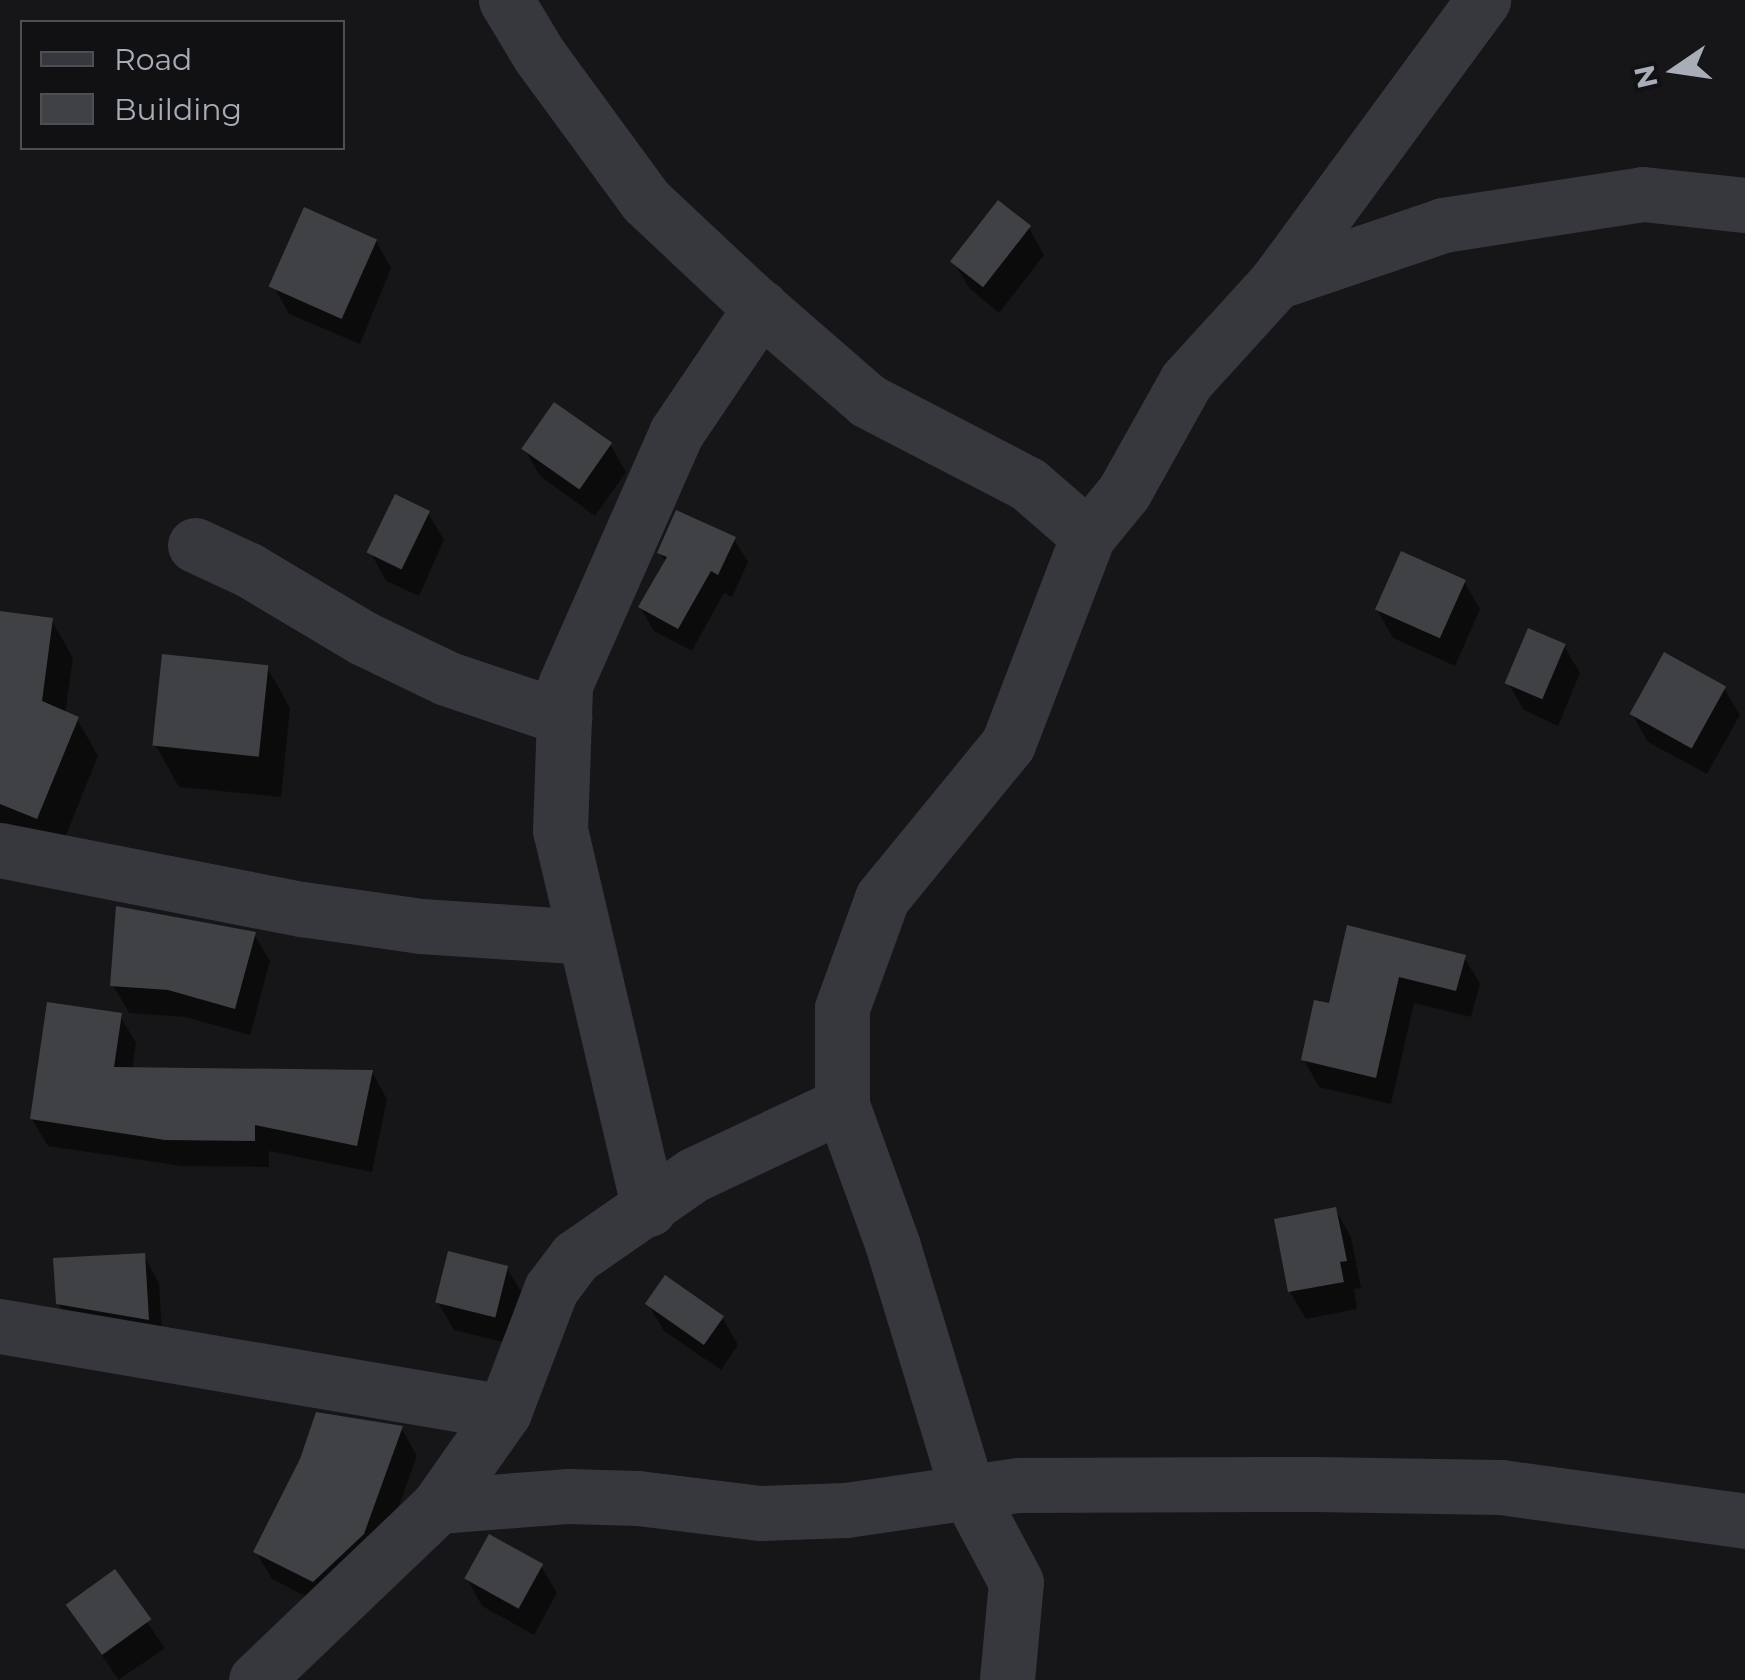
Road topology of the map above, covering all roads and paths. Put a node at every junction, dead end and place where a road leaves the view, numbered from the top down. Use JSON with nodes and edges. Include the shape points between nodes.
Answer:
{"nodes":[{"id":1,"x":506,"y":0,"type":"edge"},
{"id":2,"x":1484,"y":0,"type":"edge"},
{"id":3,"x":1745,"y":204,"type":"edge"},
{"id":4,"x":1276,"y":282,"type":"junction"},
{"id":5,"x":761,"y":308,"type":"junction"},
{"id":6,"x":1088,"y":536,"type":"junction"},
{"id":7,"x":195,"y":545,"type":"dead end"},
{"id":8,"x":564,"y":718,"type":"junction"},
{"id":9,"x":0,"y":850,"type":"edge"},
{"id":10,"x":586,"y":937,"type":"junction"},
{"id":11,"x":842,"y":1105,"type":"junction"},
{"id":12,"x":649,"y":1209,"type":"junction"},
{"id":13,"x":0,"y":1326,"type":"edge"},
{"id":14,"x":504,"y":1412,"type":"junction"},
{"id":15,"x":967,"y":1490,"type":"junction"},
{"id":16,"x":438,"y":1506,"type":"junction"},
{"id":17,"x":1745,"y":1521,"type":"edge"},
{"id":18,"x":256,"y":1680,"type":"edge"},
{"id":19,"x":1008,"y":1680,"type":"edge"}],
"edges":[{"from":1,"to":5,"type":"street","via":[[538,55],[646,201]]},
{"from":2,"to":4,"type":"street"},
{"from":3,"to":4,"type":"street","via":[[1643,194],[1443,225]]},
{"from":4,"to":6,"type":"street","via":[[1186,381],[1124,492]]},
{"from":5,"to":6,"type":"street","via":[[868,401],[1028,484]]},
{"from":5,"to":8,"type":"street","via":[[676,433],[565,685]]},
{"from":6,"to":11,"type":"street","via":[[1008,744],[882,898],[842,1008]]},
{"from":7,"to":8,"type":"street","via":[[446,678]]},
{"from":8,"to":10,"type":"street","via":[[560,831]]},
{"from":9,"to":10,"type":"street","via":[[302,909],[421,926]]},
{"from":10,"to":12,"type":"street"},
{"from":11,"to":12,"type":"street","via":[[692,1175]]},
{"from":11,"to":15,"type":"street"},
{"from":12,"to":14,"type":"street","via":[[575,1256],[552,1289]]},
{"from":13,"to":14,"type":"street"},
{"from":14,"to":16,"type":"street"},
{"from":15,"to":16,"type":"street","via":[[812,1512],[567,1496]]},
{"from":15,"to":17,"type":"street","via":[[1060,1483],[1501,1486]]},
{"from":15,"to":19,"type":"street","via":[[1016,1582]]},
{"from":16,"to":18,"type":"street"}]}
